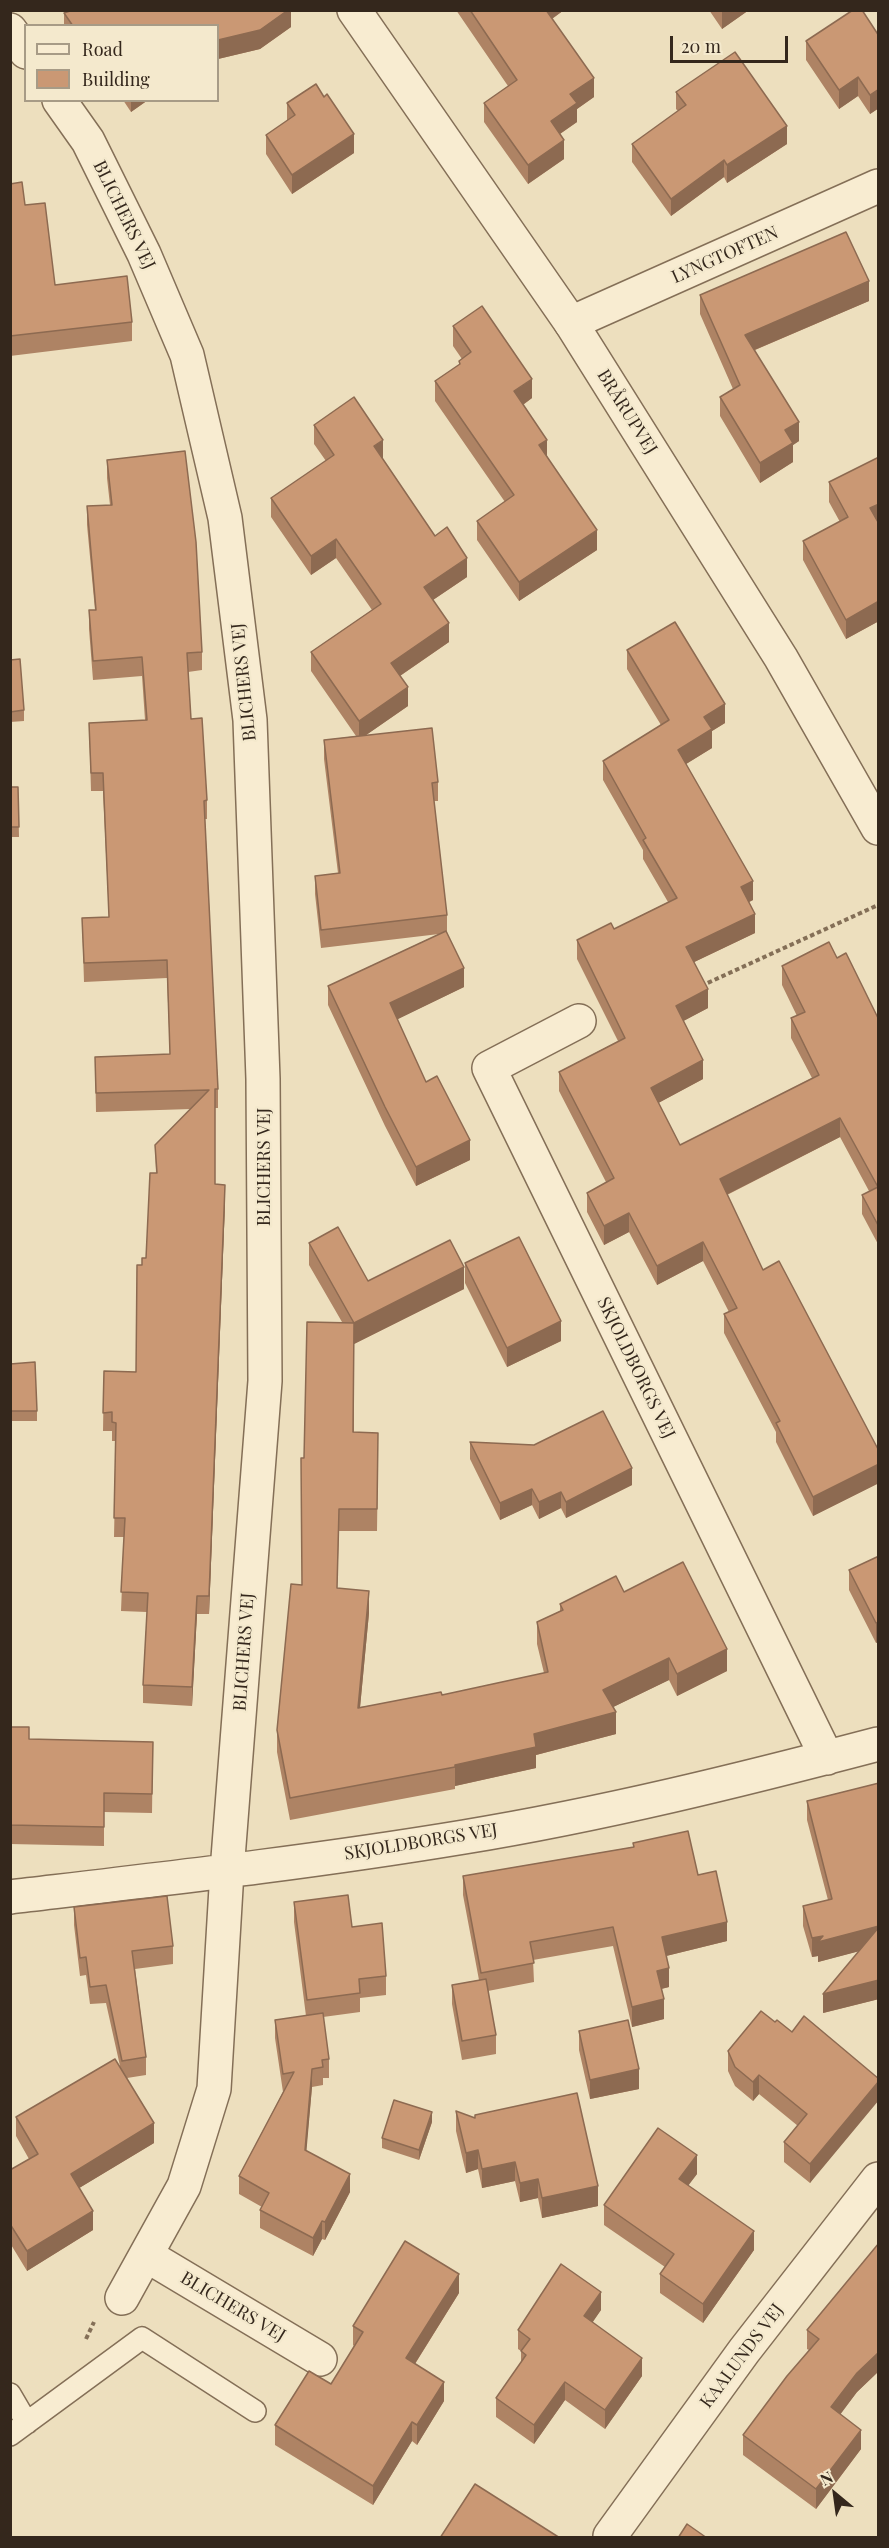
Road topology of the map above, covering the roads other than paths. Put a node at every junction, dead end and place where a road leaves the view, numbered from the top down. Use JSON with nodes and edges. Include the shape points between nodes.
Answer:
{"nodes":[{"id":1,"x":354,"y":10,"type":"edge"},
{"id":2,"x":10,"y":30,"type":"edge"},
{"id":3,"x":24,"y":49,"type":"edge"},
{"id":4,"x":60,"y":102,"type":"edge"},
{"id":5,"x":879,"y":186,"type":"edge"},
{"id":6,"x":571,"y":323,"type":"junction"},
{"id":7,"x":877,"y":820,"type":"edge"},
{"id":8,"x":579,"y":1021,"type":"dead end"},
{"id":9,"x":879,"y":1744,"type":"edge"},
{"id":10,"x":827,"y":1758,"type":"junction"},
{"id":11,"x":227,"y":1871,"type":"junction"},
{"id":12,"x":10,"y":1897,"type":"edge"},
{"id":13,"x":879,"y":2179,"type":"edge"},
{"id":14,"x":146,"y":2255,"type":"junction"},
{"id":15,"x":122,"y":2298,"type":"dead end"},
{"id":16,"x":320,"y":2359,"type":"dead end"},
{"id":17,"x":10,"y":2394,"type":"edge"},
{"id":18,"x":255,"y":2411,"type":"dead end"},
{"id":19,"x":19,"y":2429,"type":"edge"},
{"id":20,"x":610,"y":2536,"type":"edge"}],
"edges":[{"from":1,"to":6,"type":"street","name":"BRÅRUPVEJ"},
{"from":2,"to":3,"type":"street"},
{"from":4,"to":11,"type":"street","name":"BLICHERS VEJ","via":[[88,141],[144,254],[187,355],[225,518],[250,720],[263,1079],[265,1381]]},
{"from":5,"to":6,"type":"street","name":"LYNGTOFTEN"},
{"from":6,"to":7,"type":"street","name":"BRÅRUPVEJ","via":[[782,657]]},
{"from":8,"to":10,"type":"street","name":"SKJOLDBORGS VEJ","via":[[489,1068]]},
{"from":9,"to":10,"type":"street","name":"SKJOLDBORGS VEJ"},
{"from":10,"to":11,"type":"street","name":"SKJOLDBORGS VEJ","via":[[628,1806],[476,1835]]},
{"from":11,"to":12,"type":"street","name":"SKJOLDBORGS VEJ"},
{"from":11,"to":14,"type":"street","name":"BLICHERS VEJ","via":[[214,2089],[184,2186]]},
{"from":13,"to":20,"type":"street","name":"KAALUNDS VEJ","via":[[744,2351]]},
{"from":14,"to":15,"type":"street","name":"BLICHERS VEJ"},
{"from":14,"to":16,"type":"street","name":"BLICHERS VEJ"},
{"from":17,"to":19,"type":"lane"},
{"from":18,"to":19,"type":"lane","via":[[142,2338]]}]}
